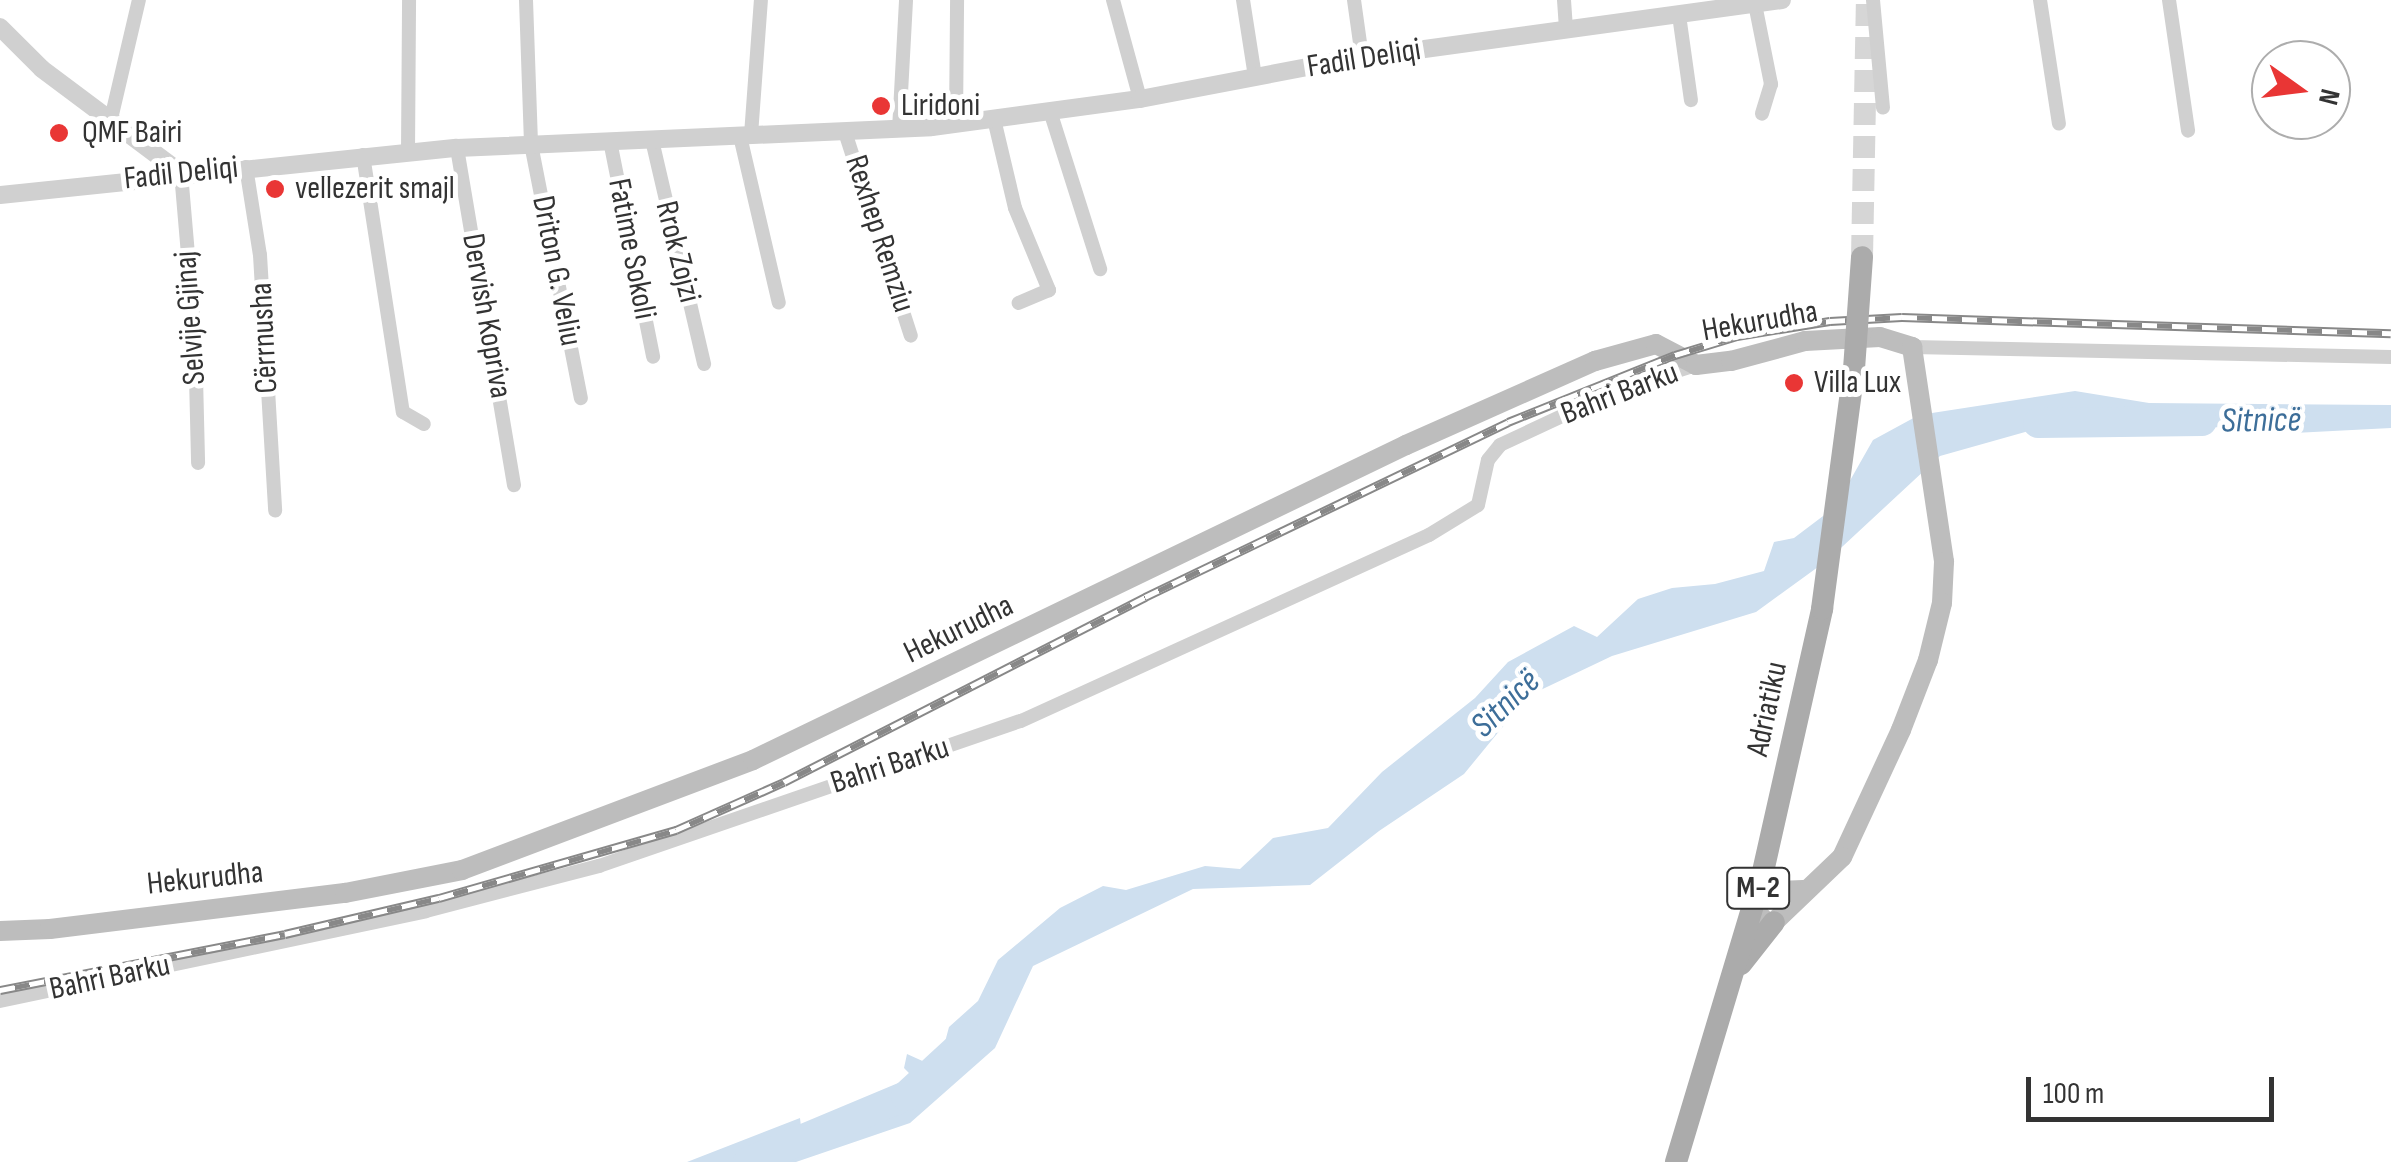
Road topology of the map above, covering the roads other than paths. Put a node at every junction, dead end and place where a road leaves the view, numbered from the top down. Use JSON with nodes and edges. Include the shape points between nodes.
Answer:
{"nodes":[{"id":1,"x":139,"y":0,"type":"edge"},
{"id":2,"x":408,"y":0,"type":"edge"},
{"id":3,"x":526,"y":0,"type":"edge"},
{"id":4,"x":761,"y":0,"type":"edge"},
{"id":5,"x":906,"y":0,"type":"edge"},
{"id":6,"x":957,"y":0,"type":"edge"},
{"id":7,"x":1113,"y":0,"type":"edge"},
{"id":8,"x":1242,"y":0,"type":"edge"},
{"id":9,"x":1354,"y":0,"type":"edge"},
{"id":10,"x":1564,"y":0,"type":"edge"},
{"id":11,"x":1782,"y":0,"type":"edge"},
{"id":12,"x":1873,"y":0,"type":"edge"},
{"id":13,"x":2040,"y":0,"type":"edge"},
{"id":14,"x":2169,"y":0,"type":"edge"},
{"id":15,"x":1754,"y":4,"type":"junction"},
{"id":16,"x":1679,"y":14,"type":"junction"},
{"id":17,"x":0,"y":27,"type":"edge"},
{"id":18,"x":1566,"y":30,"type":"junction"},
{"id":19,"x":1362,"y":57,"type":"junction"},
{"id":20,"x":1254,"y":77,"type":"junction"},
{"id":21,"x":1140,"y":99,"type":"junction"},
{"id":22,"x":1691,"y":100,"type":"dead end"},
{"id":23,"x":1882,"y":108,"type":"dead end"},
{"id":24,"x":1050,"y":111,"type":"junction"},
{"id":25,"x":1762,"y":114,"type":"dead end"},
{"id":26,"x":994,"y":119,"type":"junction"},
{"id":27,"x":111,"y":120,"type":"junction"},
{"id":28,"x":956,"y":124,"type":"junction"},
{"id":29,"x":2059,"y":124,"type":"dead end"},
{"id":30,"x":900,"y":130,"type":"junction"},
{"id":31,"x":2188,"y":130,"type":"dead end"},
{"id":32,"x":845,"y":132,"type":"junction"},
{"id":33,"x":745,"y":136,"type":"junction"},
{"id":34,"x":652,"y":140,"type":"junction"},
{"id":35,"x":610,"y":141,"type":"junction"},
{"id":36,"x":531,"y":144,"type":"junction"},
{"id":37,"x":457,"y":148,"type":"junction"},
{"id":38,"x":408,"y":152,"type":"junction"},
{"id":39,"x":363,"y":154,"type":"junction"},
{"id":40,"x":246,"y":167,"type":"junction"},
{"id":41,"x":180,"y":173,"type":"junction"},
{"id":42,"x":0,"y":195,"type":"edge"},
{"id":43,"x":1862,"y":257,"type":"tunnel mouth"},
{"id":44,"x":1100,"y":268,"type":"dead end"},
{"id":45,"x":1019,"y":302,"type":"dead end"},
{"id":46,"x":779,"y":303,"type":"dead end"},
{"id":47,"x":911,"y":336,"type":"dead end"},
{"id":48,"x":1912,"y":347,"type":"junction"},
{"id":49,"x":653,"y":356,"type":"dead end"},
{"id":50,"x":2391,"y":357,"type":"edge"},
{"id":51,"x":704,"y":364,"type":"dead end"},
{"id":52,"x":1696,"y":365,"type":"junction"},
{"id":53,"x":581,"y":398,"type":"dead end"},
{"id":54,"x":424,"y":424,"type":"dead end"},
{"id":55,"x":198,"y":463,"type":"dead end"},
{"id":56,"x":514,"y":485,"type":"dead end"},
{"id":57,"x":274,"y":512,"type":"dead end"},
{"id":58,"x":1762,"y":876,"type":"junction"},
{"id":59,"x":1803,"y":890,"type":"junction"},
{"id":60,"x":1753,"y":908,"type":"junction"},
{"id":61,"x":1774,"y":922,"type":"junction"},
{"id":62,"x":0,"y":931,"type":"edge"},
{"id":63,"x":1735,"y":970,"type":"junction"},
{"id":64,"x":0,"y":1001,"type":"edge"},
{"id":65,"x":1676,"y":1162,"type":"edge"}],
"edges":[{"from":1,"to":27,"type":"street"},
{"from":2,"to":38,"type":"street"},
{"from":3,"to":36,"type":"street"},
{"from":4,"to":33,"type":"street"},
{"from":5,"to":30,"type":"street"},
{"from":6,"to":28,"type":"street"},
{"from":7,"to":21,"type":"street"},
{"from":8,"to":20,"type":"street"},
{"from":9,"to":19,"type":"street"},
{"from":10,"to":18,"type":"street"},
{"from":11,"to":15,"type":"street","name":"Fadil Deliqi"},
{"from":12,"to":23,"type":"street"},
{"from":13,"to":29,"type":"street"},
{"from":14,"to":31,"type":"street"},
{"from":15,"to":16,"type":"street","name":"Fadil Deliqi"},
{"from":15,"to":25,"type":"street","via":[[1771,84]]},
{"from":16,"to":18,"type":"street","name":"Fadil Deliqi"},
{"from":16,"to":22,"type":"street"},
{"from":17,"to":27,"type":"street","via":[[42,69]]},
{"from":18,"to":19,"type":"street","name":"Fadil Deliqi"},
{"from":19,"to":20,"type":"street","name":"Fadil Deliqi"},
{"from":20,"to":21,"type":"street","name":"Fadil Deliqi"},
{"from":21,"to":24,"type":"street","name":"Fadil Deliqi"},
{"from":24,"to":26,"type":"street","name":"Fadil Deliqi"},
{"from":24,"to":44,"type":"street"},
{"from":26,"to":28,"type":"street","name":"Fadil Deliqi"},
{"from":26,"to":45,"type":"street","via":[[1014,208],[1049,290]]},
{"from":27,"to":41,"type":"street"},
{"from":28,"to":30,"type":"street","name":"Fadil Deliqi"},
{"from":30,"to":32,"type":"street","name":"Fadil Deliqi"},
{"from":32,"to":33,"type":"street","name":"Fadil Deliqi"},
{"from":32,"to":47,"type":"street","name":"Rexhep Remziu"},
{"from":33,"to":34,"type":"street","name":"Fadil Deliqi"},
{"from":33,"to":46,"type":"street"},
{"from":34,"to":35,"type":"street","name":"Fadil Deliqi"},
{"from":34,"to":51,"type":"street","name":"Rrok Zojzi"},
{"from":35,"to":36,"type":"street","name":"Fadil Deliqi"},
{"from":35,"to":49,"type":"street","name":"Fatime Sokoli"},
{"from":36,"to":37,"type":"street","name":"Fadil Deliqi"},
{"from":36,"to":53,"type":"street","name":"Driton G. Veliu"},
{"from":37,"to":38,"type":"street","name":"Fadil Deliqi"},
{"from":37,"to":56,"type":"street","name":"Dervish Kopriva"},
{"from":38,"to":39,"type":"street","name":"Fadil Deliqi"},
{"from":39,"to":40,"type":"street","name":"Fadil Deliqi"},
{"from":39,"to":54,"type":"street","via":[[403,412]]},
{"from":40,"to":41,"type":"street","name":"Fadil Deliqi"},
{"from":40,"to":57,"type":"street","name":"Cërrnusha","via":[[260,256]]},
{"from":41,"to":42,"type":"street","name":"Fadil Deliqi"},
{"from":41,"to":55,"type":"street","name":"Selvije Gjinaj"},
{"from":43,"to":58,"type":"main road","name":"Adriatiku","number":"M-2","bridge":true,"via":[[1822,608]]},
{"from":48,"to":50,"type":"street","name":"Hekurudha"},
{"from":48,"to":52,"type":"main road","name":"Hekurudha","via":[[1880,337],[1806,341]]},
{"from":48,"to":59,"type":"main road","via":[[1944,562],[1942,603],[1928,660],[1860,828],[1842,857]]},
{"from":52,"to":62,"type":"main road","name":"Hekurudha","via":[[1656,344],[1595,361],[1406,445],[753,760],[462,870],[345,893]]},
{"from":52,"to":64,"type":"street","name":"Bahri Barku","via":[[1620,389],[1500,445],[1488,460],[1478,505],[1429,535],[1021,721],[599,866],[426,912]]},
{"from":58,"to":59,"type":"main road","via":[[1777,890]]},
{"from":58,"to":60,"type":"main road","name":"Adriatiku","number":"M-2"},
{"from":59,"to":61,"type":"main road"},
{"from":60,"to":61,"type":"main road"},
{"from":60,"to":63,"type":"main road","name":"Adriatiku","number":"M-2"},
{"from":61,"to":63,"type":"main road"},
{"from":63,"to":65,"type":"main road","name":"Adriatiku","number":"M-2"}]}
